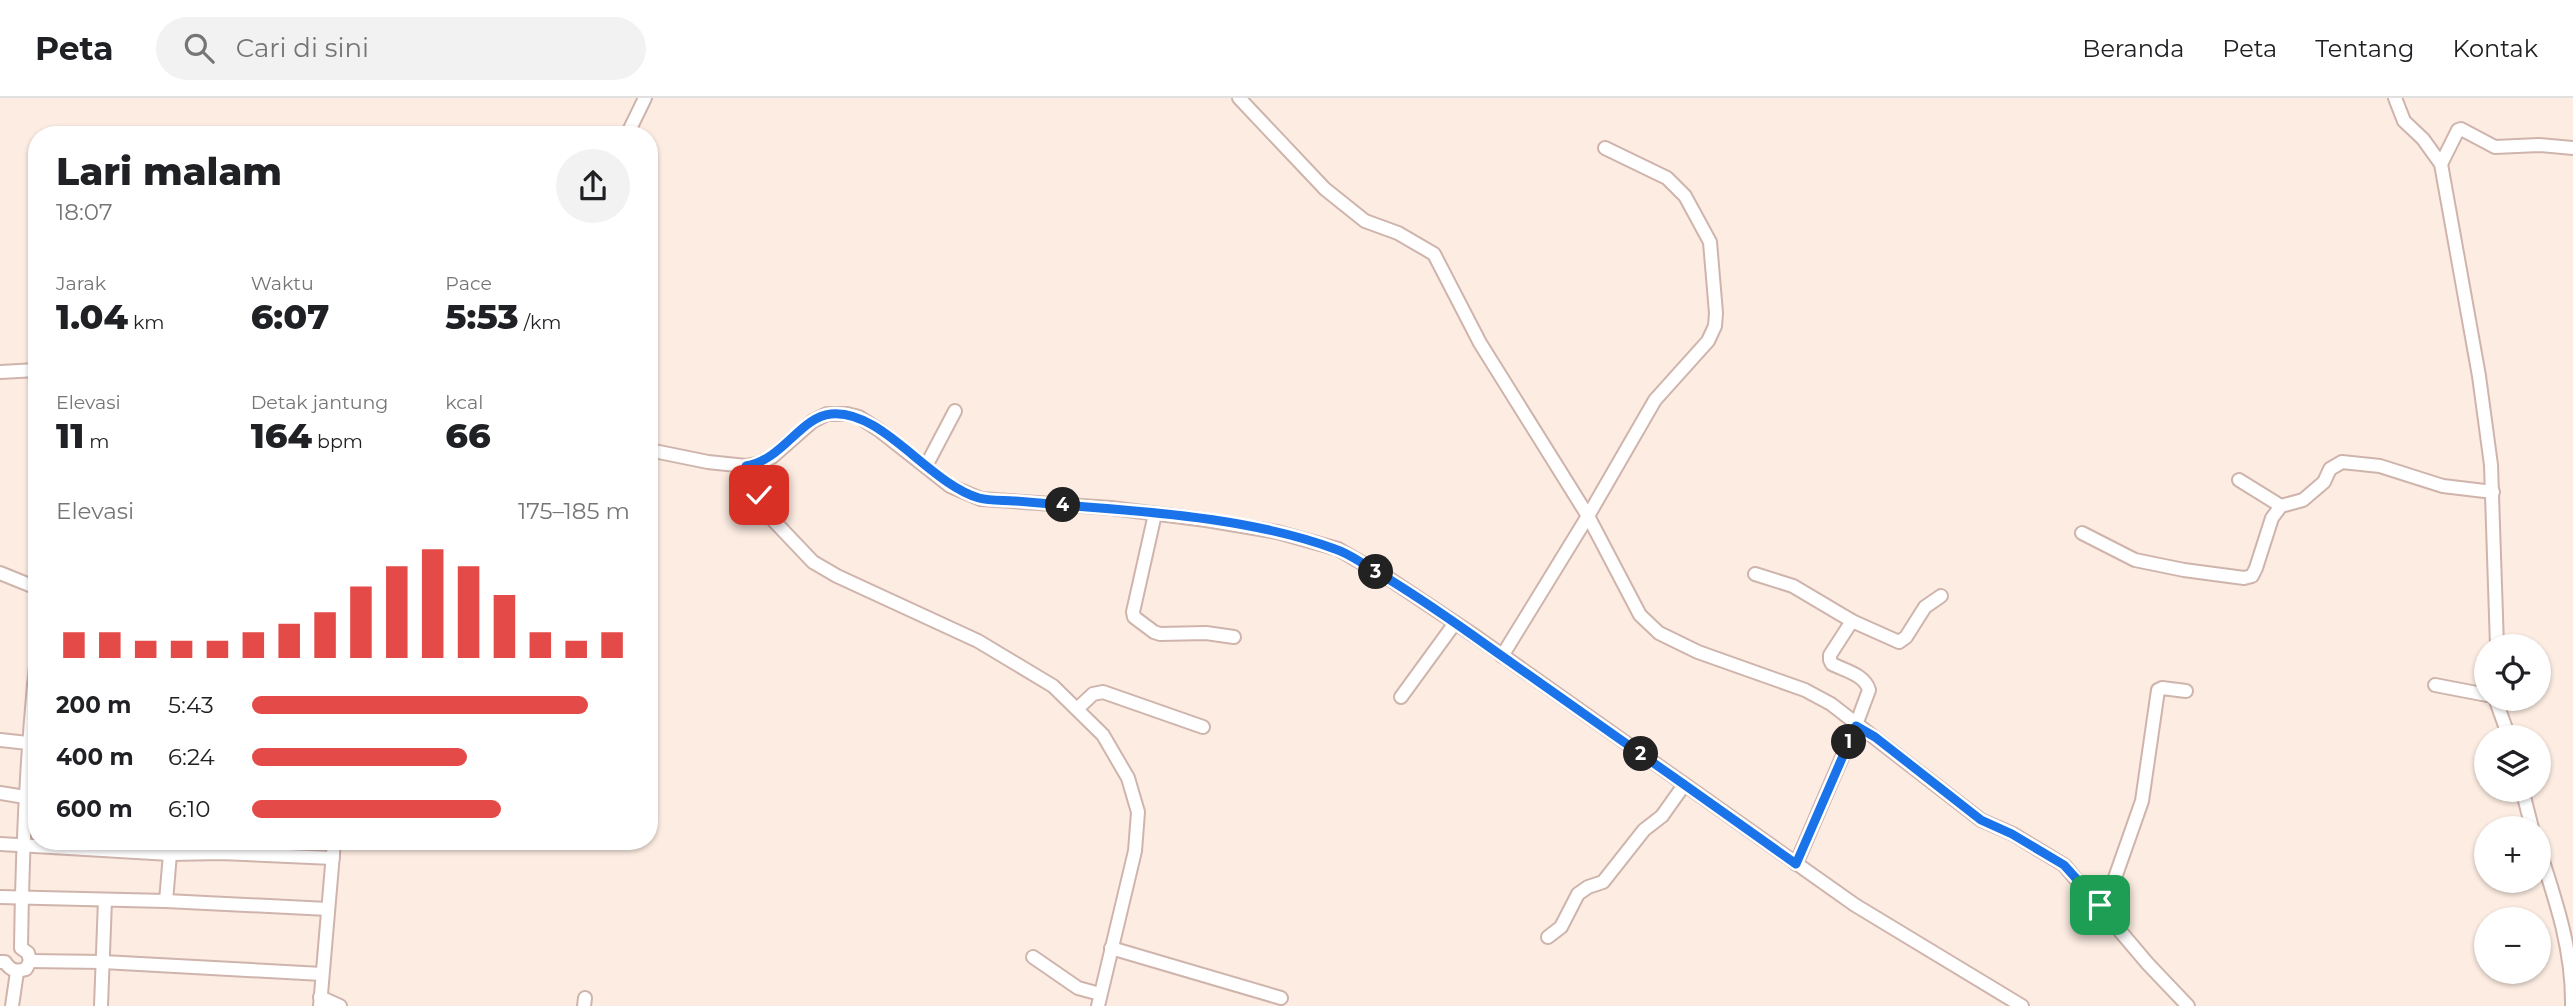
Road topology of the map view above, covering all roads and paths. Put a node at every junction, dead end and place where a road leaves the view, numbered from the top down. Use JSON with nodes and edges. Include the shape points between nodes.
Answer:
{"nodes":[{"id":1,"x":645,"y":98,"type":"edge"},
{"id":2,"x":1239,"y":98,"type":"edge"},
{"id":3,"x":2395,"y":98,"type":"edge"},
{"id":4,"x":631,"y":126,"type":"edge"},
{"id":5,"x":1605,"y":148,"type":"dead end"},
{"id":6,"x":2573,"y":148,"type":"edge"},
{"id":7,"x":2441,"y":164,"type":"junction"},
{"id":8,"x":28,"y":370,"type":"edge"},
{"id":9,"x":0,"y":372,"type":"edge"},
{"id":10,"x":955,"y":411,"type":"dead end"},
{"id":11,"x":658,"y":452,"type":"edge"},
{"id":12,"x":746,"y":466,"type":"junction"},
{"id":13,"x":926,"y":466,"type":"junction"},
{"id":14,"x":2239,"y":480,"type":"dead end"},
{"id":15,"x":2493,"y":492,"type":"junction"},
{"id":16,"x":2281,"y":506,"type":"junction"},
{"id":17,"x":1588,"y":516,"type":"junction"},
{"id":18,"x":1154,"y":520,"type":"junction"},
{"id":19,"x":2082,"y":533,"type":"dead end"},
{"id":20,"x":0,"y":573,"type":"edge"},
{"id":21,"x":1755,"y":574,"type":"dead end"},
{"id":22,"x":28,"y":584,"type":"edge"},
{"id":23,"x":1941,"y":596,"type":"dead end"},
{"id":24,"x":1852,"y":621,"type":"junction"},
{"id":25,"x":1455,"y":623,"type":"junction"},
{"id":26,"x":2497,"y":634,"type":"edge"},
{"id":27,"x":1234,"y":637,"type":"dead end"},
{"id":28,"x":1502,"y":656,"type":"junction"},
{"id":29,"x":2435,"y":685,"type":"dead end"},
{"id":30,"x":2186,"y":691,"type":"dead end"},
{"id":31,"x":2474,"y":692,"type":"edge"},
{"id":32,"x":1402,"y":697,"type":"dead end"},
{"id":33,"x":1077,"y":709,"type":"junction"},
{"id":34,"x":1856,"y":726,"type":"junction"},
{"id":35,"x":1203,"y":727,"type":"dead end"},
{"id":36,"x":28,"y":736,"type":"edge"},
{"id":37,"x":0,"y":740,"type":"edge"},
{"id":38,"x":28,"y":766,"type":"edge"},
{"id":39,"x":1684,"y":785,"type":"junction"},
{"id":40,"x":0,"y":793,"type":"edge"},
{"id":41,"x":25,"y":797,"type":"junction"},
{"id":42,"x":0,"y":844,"type":"edge"},
{"id":43,"x":23,"y":846,"type":"junction"},
{"id":44,"x":28,"y":846,"type":"edge"},
{"id":45,"x":170,"y":850,"type":"edge"},
{"id":46,"x":278,"y":850,"type":"edge"},
{"id":47,"x":334,"y":850,"type":"edge"},
{"id":48,"x":333,"y":858,"type":"junction"},
{"id":49,"x":1796,"y":864,"type":"junction"},
{"id":50,"x":2551,"y":885,"type":"edge"},
{"id":51,"x":0,"y":897,"type":"edge"},
{"id":52,"x":22,"y":898,"type":"junction"},
{"id":53,"x":106,"y":900,"type":"junction"},
{"id":54,"x":166,"y":901,"type":"junction"},
{"id":55,"x":328,"y":909,"type":"junction"},
{"id":56,"x":2104,"y":909,"type":"junction"},
{"id":57,"x":1548,"y":937,"type":"dead end"},
{"id":58,"x":21,"y":948,"type":"junction"},
{"id":59,"x":1111,"y":948,"type":"junction"},
{"id":60,"x":1033,"y":957,"type":"dead end"},
{"id":61,"x":30,"y":961,"type":"junction"},
{"id":62,"x":3,"y":962,"type":"edge"},
{"id":63,"x":103,"y":962,"type":"junction"},
{"id":64,"x":17,"y":972,"type":"junction"},
{"id":65,"x":322,"y":974,"type":"junction"},
{"id":66,"x":1281,"y":998,"type":"dead end"},
{"id":67,"x":1099,"y":1000,"type":"edge"},
{"id":68,"x":320,"y":1001,"type":"edge"},
{"id":69,"x":12,"y":1006,"type":"edge"},
{"id":70,"x":101,"y":1006,"type":"edge"},
{"id":71,"x":340,"y":1006,"type":"edge"},
{"id":72,"x":2022,"y":1006,"type":"edge"},
{"id":73,"x":2188,"y":1006,"type":"edge"},
{"id":74,"x":2572,"y":1006,"type":"edge"}],
"edges":[{"from":1,"to":4,"type":"street"},
{"from":2,"to":17,"type":"street","via":[[1325,189],[1364,221],[1398,233],[1434,254],[1480,343]]},
{"from":3,"to":7,"type":"street","via":[[2404,121]]},
{"from":5,"to":17,"type":"street","via":[[1667,178],[1685,195],[1710,242],[1716,319],[1708,341],[1656,400]]},
{"from":6,"to":7,"type":"street","via":[[2495,148],[2461,129]]},
{"from":7,"to":15,"type":"street","via":[[2479,376]]},
{"from":8,"to":9,"type":"street"},
{"from":10,"to":13,"type":"street"},
{"from":11,"to":12,"type":"street"},
{"from":12,"to":13,"type":"street","via":[[772,457],[827,414],[859,417]]},
{"from":12,"to":33,"type":"street","via":[[774,521],[813,562],[978,641],[1053,686]]},
{"from":13,"to":18,"type":"street","via":[[950,486],[981,499]]},
{"from":14,"to":16,"type":"street"},
{"from":15,"to":16,"type":"street","via":[[2443,486],[2380,466],[2342,462],[2303,500]]},
{"from":15,"to":26,"type":"street"},
{"from":16,"to":19,"type":"street","via":[[2272,518],[2252,576],[2244,578],[2134,560]]},
{"from":17,"to":28,"type":"street"},
{"from":17,"to":34,"type":"street","via":[[1640,615],[1659,634],[1805,690],[1831,704]]},
{"from":18,"to":25,"type":"street","via":[[1277,532],[1338,550]]},
{"from":18,"to":27,"type":"street","via":[[1134,617],[1157,634]]},
{"from":20,"to":22,"type":"street"},
{"from":21,"to":24,"type":"street","via":[[1793,586]]},
{"from":23,"to":24,"type":"street","via":[[1925,607],[1899,642]]},
{"from":24,"to":34,"type":"street","via":[[1829,660],[1868,685]]},
{"from":25,"to":28,"type":"street"},
{"from":25,"to":32,"type":"street"},
{"from":28,"to":39,"type":"street"},
{"from":29,"to":31,"type":"street"},
{"from":30,"to":56,"type":"street","via":[[2158,690],[2142,801]]},
{"from":33,"to":35,"type":"street","via":[[1093,694],[1103,692]]},
{"from":33,"to":59,"type":"street","via":[[1103,735],[1128,778],[1138,812],[1135,850]]},
{"from":34,"to":49,"type":"street"},
{"from":34,"to":56,"type":"street","via":[[1981,820],[2064,865]]},
{"from":36,"to":37,"type":"street"},
{"from":38,"to":41,"type":"street"},
{"from":39,"to":49,"type":"street"},
{"from":39,"to":57,"type":"street","via":[[1603,882],[1578,894],[1561,927]]},
{"from":40,"to":41,"type":"street"},
{"from":41,"to":43,"type":"street"},
{"from":42,"to":43,"type":"street"},
{"from":43,"to":44,"type":"street"},
{"from":43,"to":52,"type":"street"},
{"from":45,"to":54,"type":"street"},
{"from":46,"to":48,"type":"street"},
{"from":47,"to":48,"type":"street"},
{"from":48,"to":55,"type":"street"},
{"from":49,"to":72,"type":"street"},
{"from":50,"to":74,"type":"street","via":[[2566,931]]},
{"from":51,"to":52,"type":"street"},
{"from":52,"to":53,"type":"street"},
{"from":52,"to":58,"type":"street"},
{"from":53,"to":54,"type":"street"},
{"from":53,"to":63,"type":"street"},
{"from":54,"to":55,"type":"street"},
{"from":55,"to":65,"type":"street"},
{"from":56,"to":73,"type":"street"},
{"from":58,"to":61,"type":"street"},
{"from":58,"to":62,"type":"street","via":[[13,948]]},
{"from":59,"to":66,"type":"street"},
{"from":59,"to":67,"type":"street"},
{"from":60,"to":67,"type":"street"},
{"from":61,"to":63,"type":"street"},
{"from":61,"to":64,"type":"street","via":[[26,969]]},
{"from":62,"to":64,"type":"street"},
{"from":63,"to":65,"type":"street"},
{"from":63,"to":70,"type":"street"},
{"from":64,"to":69,"type":"street"},
{"from":65,"to":68,"type":"street"},
{"from":68,"to":71,"type":"street"}]}
